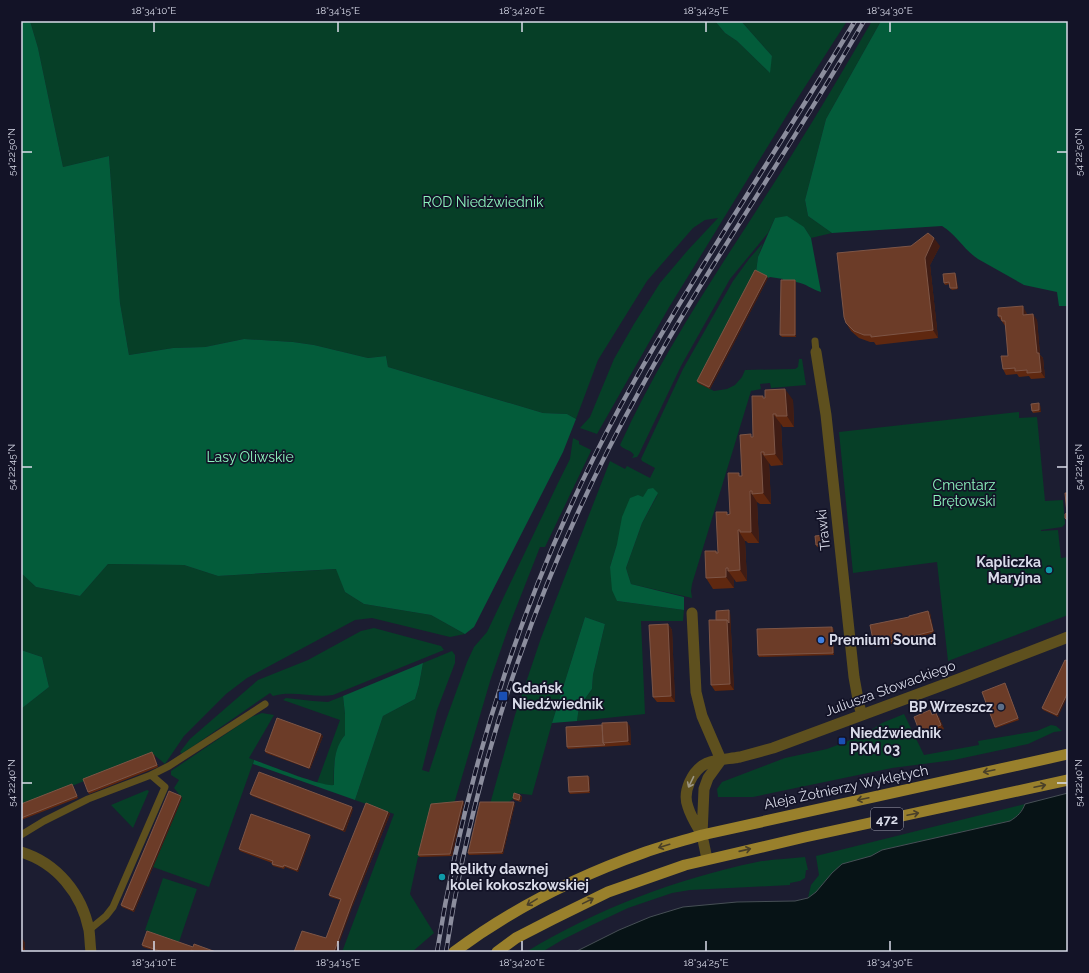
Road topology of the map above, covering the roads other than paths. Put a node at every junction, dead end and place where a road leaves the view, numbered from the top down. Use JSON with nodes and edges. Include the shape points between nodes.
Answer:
{"nodes":[{"id":1,"x":815,"y":347,"type":"dead end"},
{"id":2,"x":692,"y":613,"type":"dead end"},
{"id":3,"x":1068,"y":637,"type":"edge"},
{"id":4,"x":265,"y":704,"type":"dead end"},
{"id":5,"x":862,"y":715,"type":"junction"},
{"id":6,"x":1068,"y":754,"type":"edge"},
{"id":7,"x":721,"y":760,"type":"junction"},
{"id":8,"x":151,"y":775,"type":"junction"},
{"id":9,"x":1068,"y":780,"type":"edge"},
{"id":10,"x":21,"y":835,"type":"edge"},
{"id":11,"x":702,"y":835,"type":"junction"},
{"id":12,"x":21,"y":852,"type":"edge"},
{"id":13,"x":707,"y":859,"type":"junction"},
{"id":14,"x":89,"y":930,"type":"junction"},
{"id":15,"x":91,"y":952,"type":"edge"},
{"id":16,"x":454,"y":952,"type":"edge"},
{"id":17,"x":497,"y":952,"type":"edge"}],
"edges":[{"from":1,"to":5,"type":"street","name":"Trawki","via":[[826,415],[856,688]]},
{"from":2,"to":7,"type":"street","via":[[696,692],[702,716]]},
{"from":3,"to":5,"type":"street","name":"Juliusza Słowackiego"},
{"from":4,"to":8,"type":"lane"},
{"from":5,"to":7,"type":"street","name":"Juliusza Słowackiego","via":[[764,751]]},
{"from":6,"to":11,"type":"main road","name":"Aleja Żołnierzy Wyklętych","number":"472","one_way":true},
{"from":7,"to":11,"type":"street","name":"Juliusza Słowackiego","via":[[708,778],[704,790]]},
{"from":7,"to":11,"type":"street","name":"Juliusza Słowackiego","one_way":true,"via":[[707,763],[700,768],[687,790],[688,807]]},
{"from":8,"to":10,"type":"lane","via":[[88,799]]},
{"from":8,"to":14,"type":"lane","via":[[165,786],[113,907]]},
{"from":13,"to":9,"type":"main road","number":"472","one_way":true},
{"from":11,"to":13,"type":"street","name":"Juliusza Słowackiego"},
{"from":11,"to":16,"type":"main road","number":"472","one_way":true,"via":[[644,852],[579,878],[541,896],[479,933]]},
{"from":12,"to":14,"type":"street","via":[[49,865],[63,878],[74,892]]},
{"from":17,"to":13,"type":"main road","number":"472","one_way":true,"via":[[516,938],[608,892]]},
{"from":14,"to":15,"type":"street"}]}
